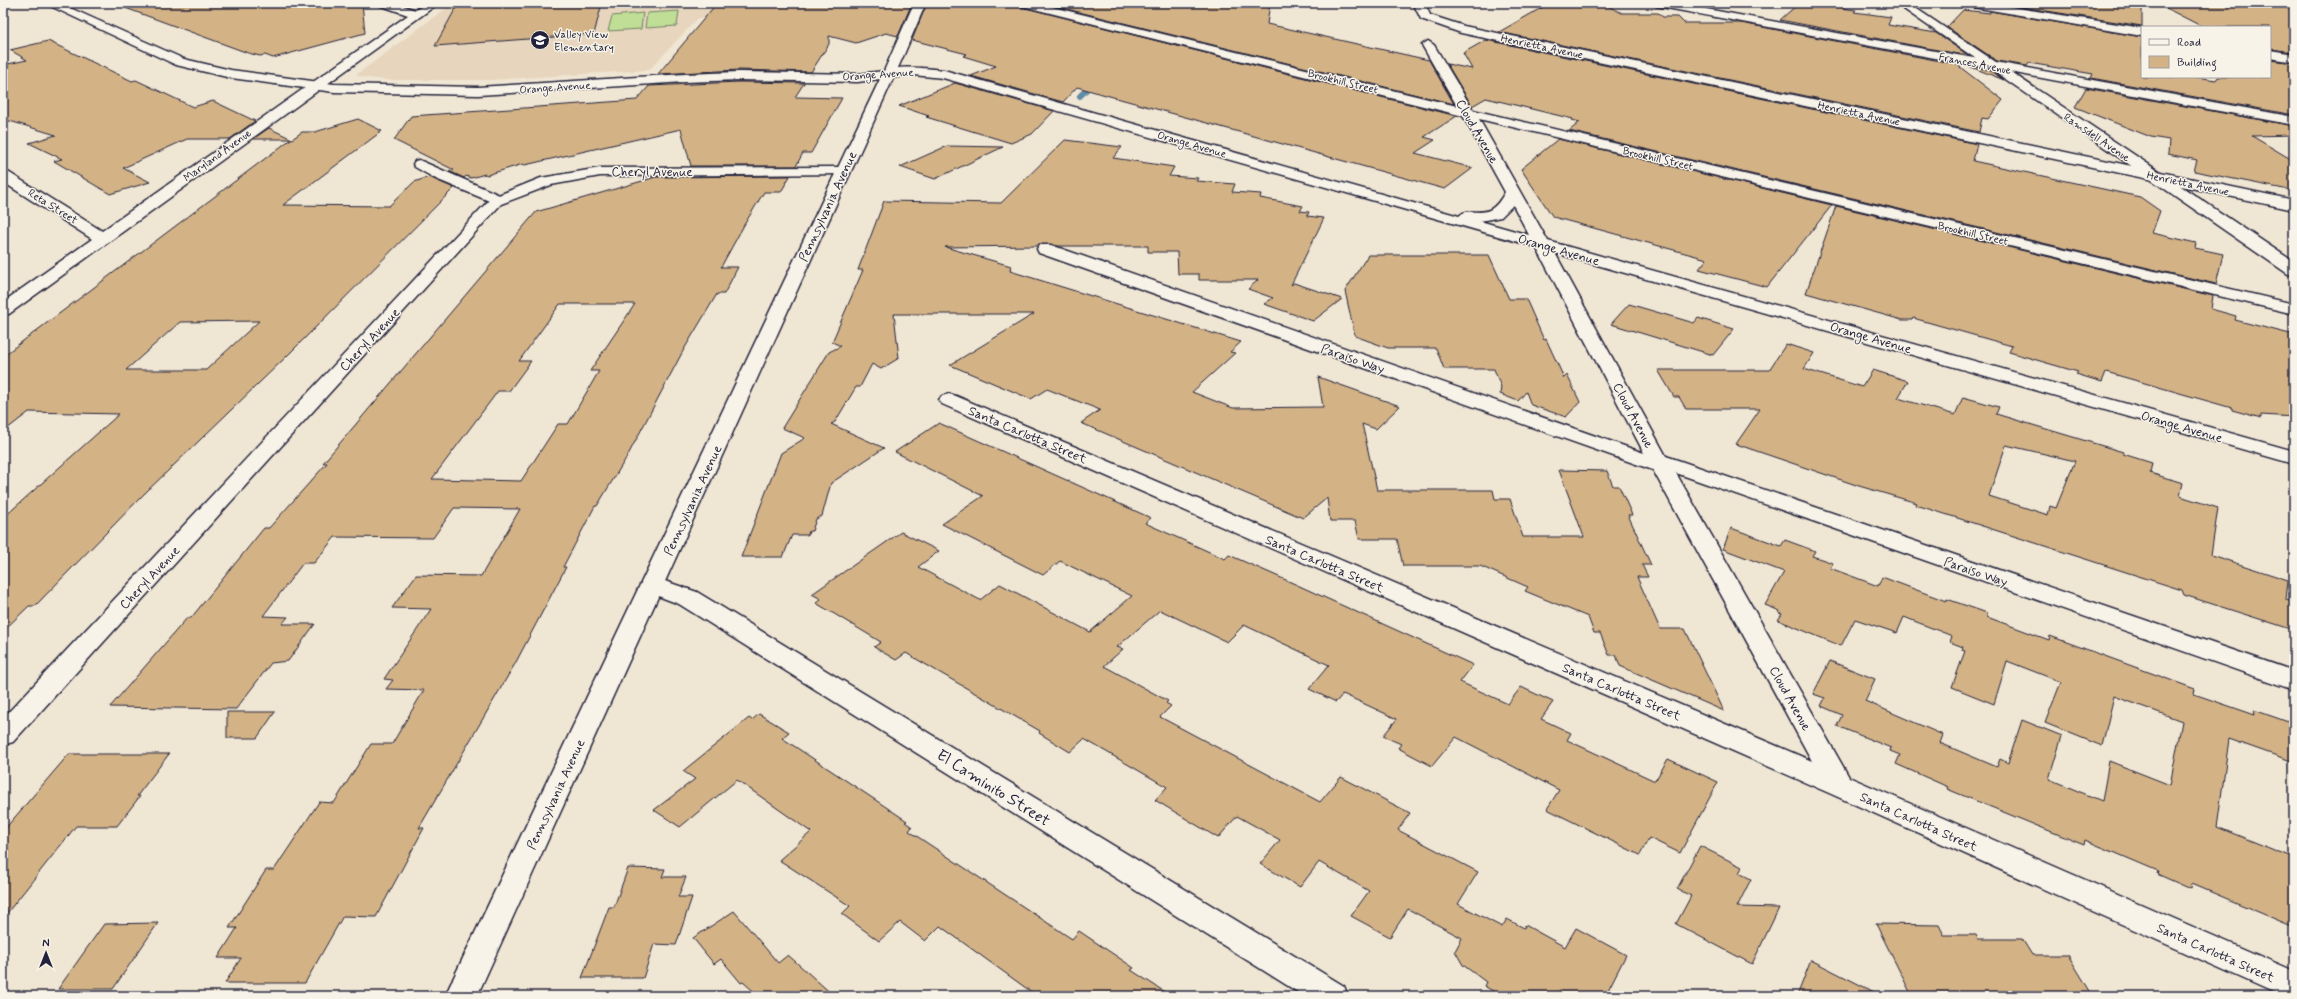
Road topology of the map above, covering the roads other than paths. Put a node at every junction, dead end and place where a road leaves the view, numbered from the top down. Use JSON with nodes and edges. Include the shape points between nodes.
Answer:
{"nodes":[{"id":1,"x":50,"y":3,"type":"edge"},
{"id":2,"x":383,"y":3,"type":"edge"},
{"id":3,"x":433,"y":3,"type":"edge"},
{"id":4,"x":920,"y":3,"type":"edge"},
{"id":5,"x":1022,"y":3,"type":"edge"},
{"id":6,"x":1419,"y":3,"type":"edge"},
{"id":7,"x":1656,"y":3,"type":"edge"},
{"id":8,"x":1901,"y":3,"type":"edge"},
{"id":9,"x":1966,"y":3,"type":"edge"},
{"id":10,"x":417,"y":14,"type":"junction"},
{"id":11,"x":2141,"y":32,"type":"edge"},
{"id":12,"x":1428,"y":45,"type":"dead end"},
{"id":13,"x":2271,"y":54,"type":"edge"},
{"id":14,"x":2294,"y":58,"type":"edge"},
{"id":15,"x":1993,"y":66,"type":"junction"},
{"id":16,"x":889,"y":74,"type":"junction"},
{"id":17,"x":314,"y":86,"type":"junction"},
{"id":18,"x":1469,"y":113,"type":"junction"},
{"id":19,"x":2294,"y":121,"type":"edge"},
{"id":20,"x":419,"y":164,"type":"dead end"},
{"id":21,"x":843,"y":171,"type":"junction"},
{"id":22,"x":3,"y":175,"type":"edge"},
{"id":23,"x":2156,"y":177,"type":"junction"},
{"id":24,"x":1513,"y":192,"type":"junction"},
{"id":25,"x":499,"y":200,"type":"junction"},
{"id":26,"x":2294,"y":205,"type":"edge"},
{"id":27,"x":1447,"y":217,"type":"junction"},
{"id":28,"x":102,"y":238,"type":"junction"},
{"id":29,"x":1542,"y":244,"type":"junction"},
{"id":30,"x":1045,"y":249,"type":"dead end"},
{"id":31,"x":2294,"y":270,"type":"edge"},
{"id":32,"x":3,"y":310,"type":"edge"},
{"id":33,"x":2294,"y":310,"type":"edge"},
{"id":34,"x":949,"y":400,"type":"dead end"},
{"id":35,"x":2294,"y":458,"type":"edge"},
{"id":36,"x":1660,"y":463,"type":"junction"},
{"id":37,"x":653,"y":585,"type":"junction"},
{"id":38,"x":2294,"y":681,"type":"edge"},
{"id":39,"x":3,"y":736,"type":"edge"},
{"id":40,"x":1839,"y":785,"type":"junction"},
{"id":41,"x":2294,"y":986,"type":"edge"},
{"id":42,"x":461,"y":996,"type":"edge"},
{"id":43,"x":1332,"y":996,"type":"edge"}],
"edges":[{"from":1,"to":17,"type":"street","via":[[180,62],[231,74]]},
{"from":2,"to":10,"type":"street"},
{"from":3,"to":10,"type":"street","name":"Maryland Avenue"},
{"from":4,"to":16,"type":"street","name":"Pennsylvania Avenue"},
{"from":5,"to":18,"type":"street","name":"Brookhill Street"},
{"from":6,"to":23,"type":"street","name":"Henrietta Avenue","via":[[1425,17],[1462,29]]},
{"from":7,"to":15,"type":"street","name":"Frances Avenue"},
{"from":8,"to":15,"type":"street","name":"Ramsdell Avenue"},
{"from":9,"to":11,"type":"street"},
{"from":10,"to":17,"type":"street","name":"Maryland Avenue"},
{"from":12,"to":18,"type":"street","name":"Cloud Avenue"},
{"from":13,"to":14,"type":"street"},
{"from":15,"to":19,"type":"street","name":"Frances Avenue"},
{"from":15,"to":23,"type":"street","name":"Ramsdell Avenue"},
{"from":16,"to":17,"type":"street","name":"Orange Avenue","via":[[858,78],[685,78],[478,91],[410,91]]},
{"from":16,"to":21,"type":"street","name":"Pennsylvania Avenue"},
{"from":16,"to":27,"type":"street","name":"Orange Avenue","via":[[913,71],[944,74]]},
{"from":17,"to":28,"type":"street","name":"Maryland Avenue"},
{"from":18,"to":24,"type":"street","name":"Cloud Avenue"},
{"from":18,"to":33,"type":"street","name":"Brookhill Street"},
{"from":20,"to":25,"type":"lane"},
{"from":21,"to":25,"type":"street","name":"Cheryl Avenue","via":[[600,172],[531,184]]},
{"from":21,"to":37,"type":"street","name":"Pennsylvania Avenue"},
{"from":22,"to":28,"type":"street","name":"Reta Street"},
{"from":23,"to":26,"type":"street","name":"Henrietta Avenue"},
{"from":23,"to":31,"type":"street","name":"Ramsdell Avenue"},
{"from":24,"to":27,"type":"street","name":"Orange Avenue","via":[[1505,209],[1494,215]]},
{"from":24,"to":29,"type":"street","name":"Cloud Avenue"},
{"from":25,"to":39,"type":"street","name":"Cheryl Avenue"},
{"from":27,"to":29,"type":"street","name":"Orange Avenue"},
{"from":28,"to":32,"type":"street","name":"Maryland Avenue"},
{"from":29,"to":35,"type":"street","name":"Orange Avenue"},
{"from":29,"to":36,"type":"street","name":"Cloud Avenue"},
{"from":30,"to":36,"type":"street","name":"Paraiso Way"},
{"from":34,"to":40,"type":"street","name":"Santa Carlotta Street"},
{"from":36,"to":38,"type":"street","name":"Paraiso Way"},
{"from":36,"to":40,"type":"street","name":"Cloud Avenue"},
{"from":37,"to":42,"type":"street","name":"Pennsylvania Avenue"},
{"from":37,"to":43,"type":"street","name":"El Caminito Street","via":[[688,598]]},
{"from":40,"to":41,"type":"street","name":"Santa Carlotta Street"}]}
